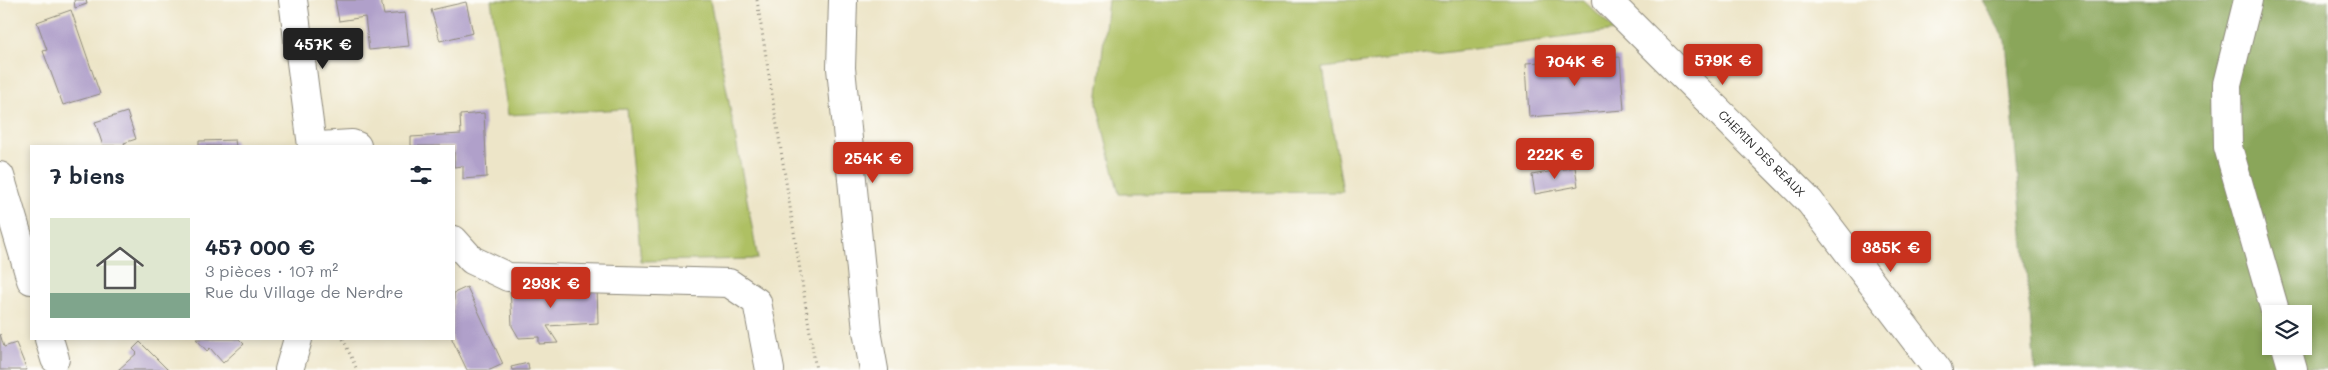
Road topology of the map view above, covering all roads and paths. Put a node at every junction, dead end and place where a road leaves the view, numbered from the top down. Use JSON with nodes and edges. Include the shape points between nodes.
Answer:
{"nodes":[{"id":1,"x":292,"y":0,"type":"edge"},
{"id":2,"x":757,"y":0,"type":"edge"},
{"id":3,"x":843,"y":0,"type":"edge"},
{"id":4,"x":1606,"y":0,"type":"edge"},
{"id":5,"x":2248,"y":0,"type":"edge"},
{"id":6,"x":312,"y":145,"type":"edge"},
{"id":7,"x":336,"y":145,"type":"edge"},
{"id":8,"x":354,"y":145,"type":"edge"},
{"id":9,"x":0,"y":176,"type":"edge"},
{"id":10,"x":455,"y":241,"type":"edge"},
{"id":11,"x":30,"y":277,"type":"edge"},
{"id":12,"x":2273,"y":305,"type":"edge"},
{"id":13,"x":298,"y":340,"type":"edge"},
{"id":14,"x":343,"y":340,"type":"edge"},
{"id":15,"x":2289,"y":355,"type":"edge"},
{"id":16,"x":289,"y":370,"type":"edge"},
{"id":17,"x":357,"y":370,"type":"edge"},
{"id":18,"x":770,"y":370,"type":"edge"},
{"id":19,"x":816,"y":370,"type":"edge"},
{"id":20,"x":874,"y":370,"type":"edge"},
{"id":21,"x":1938,"y":370,"type":"edge"},
{"id":22,"x":2293,"y":370,"type":"edge"}],
"edges":[{"from":1,"to":6,"type":"street"},
{"from":2,"to":19,"type":"path"},
{"from":3,"to":20,"type":"street","via":[[841,68],[866,331]]},
{"from":4,"to":21,"type":"street","name":"CHEMIN DES REAUX","via":[[1810,202]]},
{"from":5,"to":12,"type":"street","via":[[2227,84],[2228,147]]},
{"from":7,"to":8,"type":"street"},
{"from":9,"to":11,"type":"street"},
{"from":10,"to":18,"type":"street","via":[[472,260],[508,277],[729,283],[757,302]]},
{"from":13,"to":16,"type":"street"},
{"from":14,"to":17,"type":"path"},
{"from":15,"to":22,"type":"street"}]}
